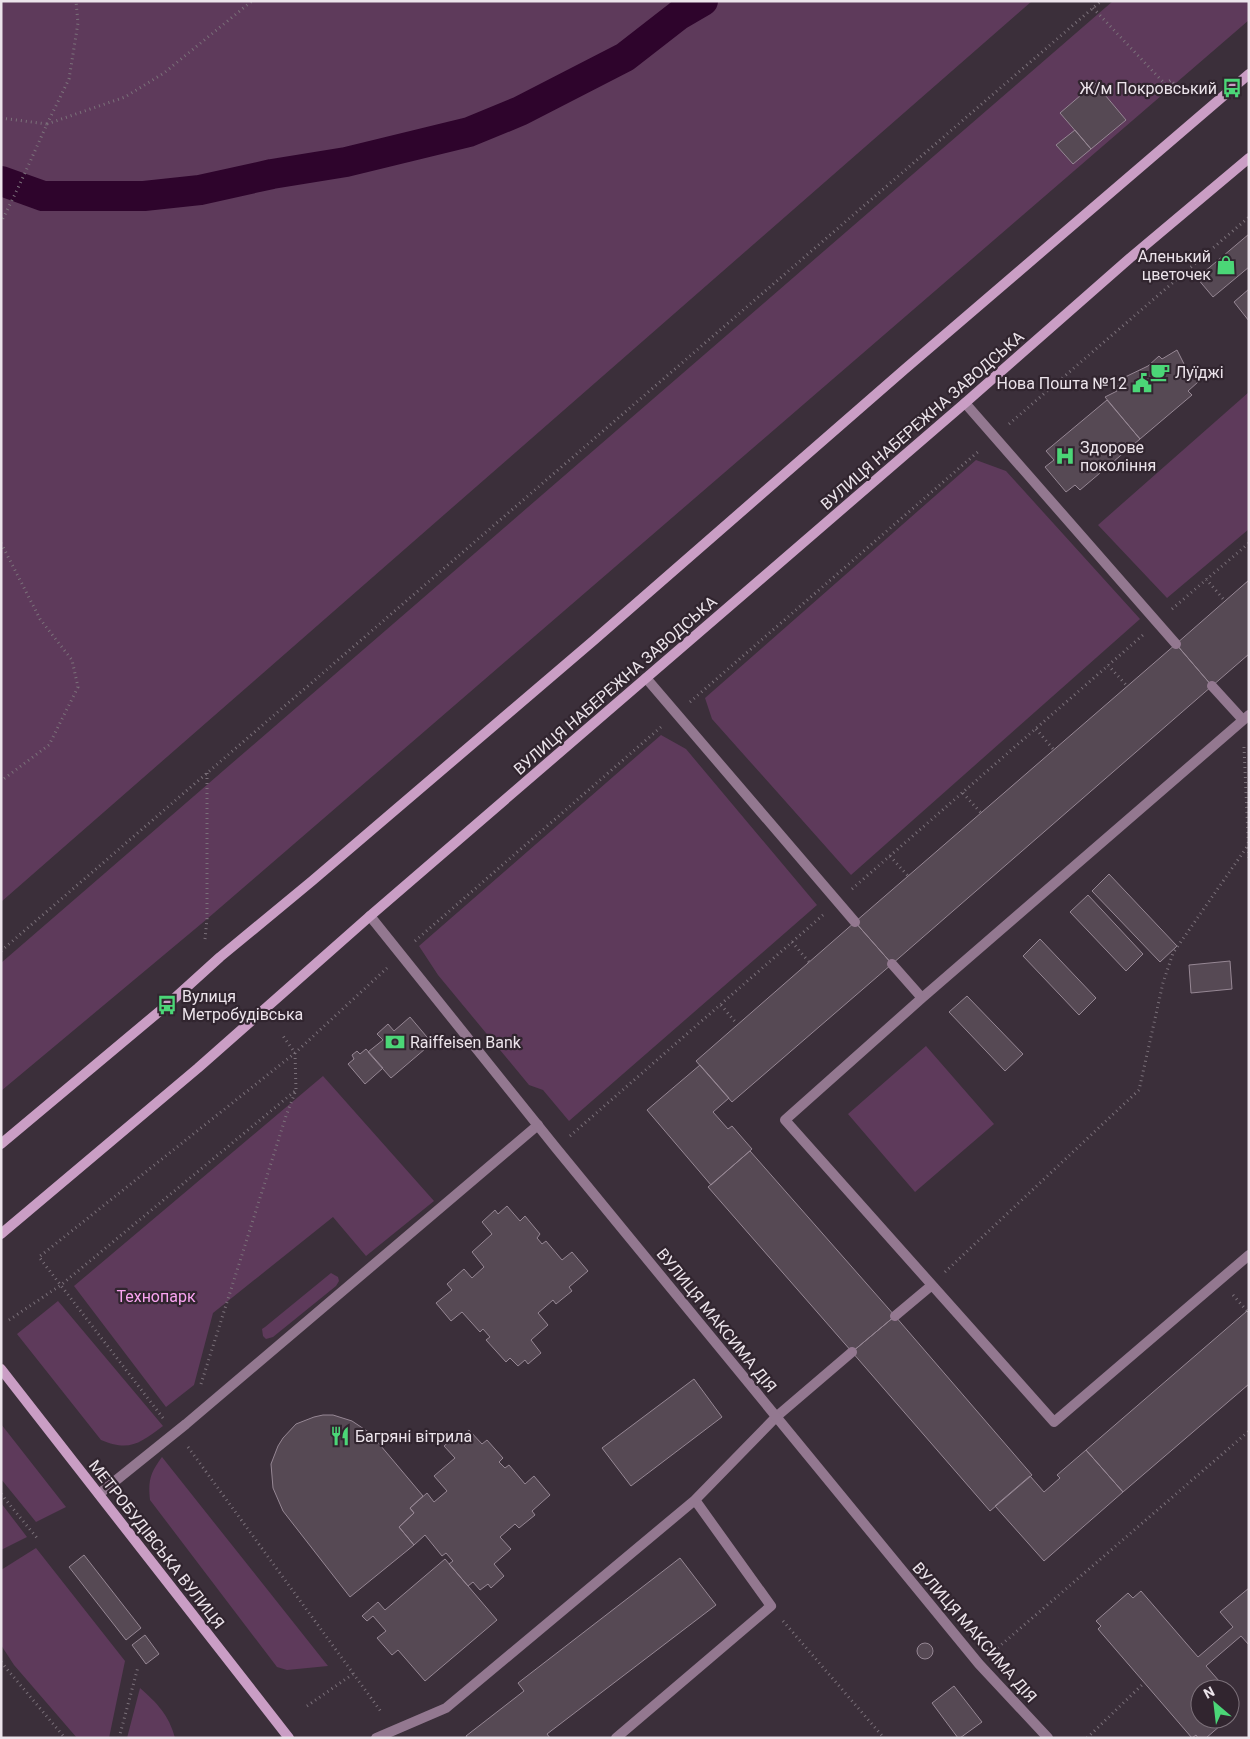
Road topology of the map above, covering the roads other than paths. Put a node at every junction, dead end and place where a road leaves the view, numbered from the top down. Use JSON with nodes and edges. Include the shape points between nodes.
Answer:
{"nodes":[{"id":1,"x":1249,"y":74,"type":"edge"},
{"id":2,"x":1249,"y":158,"type":"edge"},
{"id":3,"x":965,"y":403,"type":"junction"},
{"id":4,"x":1176,"y":644,"type":"dead end"},
{"id":5,"x":646,"y":678,"type":"junction"},
{"id":6,"x":1212,"y":686,"type":"dead end"},
{"id":7,"x":1246,"y":718,"type":"edge"},
{"id":8,"x":370,"y":916,"type":"junction"},
{"id":9,"x":855,"y":922,"type":"dead end"},
{"id":10,"x":892,"y":964,"type":"dead end"},
{"id":11,"x":922,"y":998,"type":"junction"},
{"id":12,"x":538,"y":1125,"type":"junction"},
{"id":13,"x":1,"y":1144,"type":"edge"},
{"id":14,"x":1,"y":1234,"type":"edge"},
{"id":15,"x":1249,"y":1255,"type":"edge"},
{"id":16,"x":932,"y":1285,"type":"junction"},
{"id":17,"x":894,"y":1316,"type":"dead end"},
{"id":18,"x":852,"y":1352,"type":"dead end"},
{"id":19,"x":1,"y":1369,"type":"edge"},
{"id":20,"x":776,"y":1417,"type":"junction"},
{"id":21,"x":99,"y":1494,"type":"junction"},
{"id":22,"x":695,"y":1500,"type":"junction"},
{"id":23,"x":289,"y":1738,"type":"edge"},
{"id":24,"x":376,"y":1738,"type":"edge"},
{"id":25,"x":616,"y":1738,"type":"edge"},
{"id":26,"x":1048,"y":1738,"type":"edge"}],
"edges":[{"from":1,"to":13,"type":"main road","via":[[593,641]]},
{"from":2,"to":3,"type":"main road","name":"ВУЛИЦЯ НАБЕРЕЖНА ЗАВОДСЬКА"},
{"from":3,"to":4,"type":"street"},
{"from":3,"to":5,"type":"main road","name":"ВУЛИЦЯ НАБЕРЕЖНА ЗАВОДСЬКА"},
{"from":5,"to":8,"type":"main road","name":"ВУЛИЦЯ НАБЕРЕЖНА ЗАВОДСЬКА"},
{"from":5,"to":9,"type":"street"},
{"from":6,"to":7,"type":"street"},
{"from":7,"to":11,"type":"street"},
{"from":8,"to":12,"type":"street","name":"ВУЛИЦЯ МАКСИМА ДІЯ"},
{"from":8,"to":14,"type":"main road","name":"ВУЛИЦЯ НАБЕРЕЖНА ЗАВОДСЬКА","via":[[198,1068]]},
{"from":10,"to":11,"type":"street"},
{"from":11,"to":16,"type":"street","via":[[785,1120]]},
{"from":12,"to":20,"type":"street","name":"ВУЛИЦЯ МАКСИМА ДІЯ"},
{"from":12,"to":21,"type":"street","via":[[177,1432]]},
{"from":15,"to":16,"type":"street","via":[[1054,1422]]},
{"from":16,"to":17,"type":"street"},
{"from":18,"to":20,"type":"street"},
{"from":19,"to":21,"type":"main road","name":"МЕТРОБУДІВСЬКА ВУЛИЦЯ"},
{"from":20,"to":22,"type":"street"},
{"from":20,"to":26,"type":"street","name":"ВУЛИЦЯ МАКСИМА ДІЯ","via":[[979,1664]]},
{"from":21,"to":23,"type":"main road","name":"МЕТРОБУДІВСЬКА ВУЛИЦЯ"},
{"from":22,"to":24,"type":"street","via":[[446,1708]]},
{"from":22,"to":25,"type":"street","via":[[771,1606]]}]}
